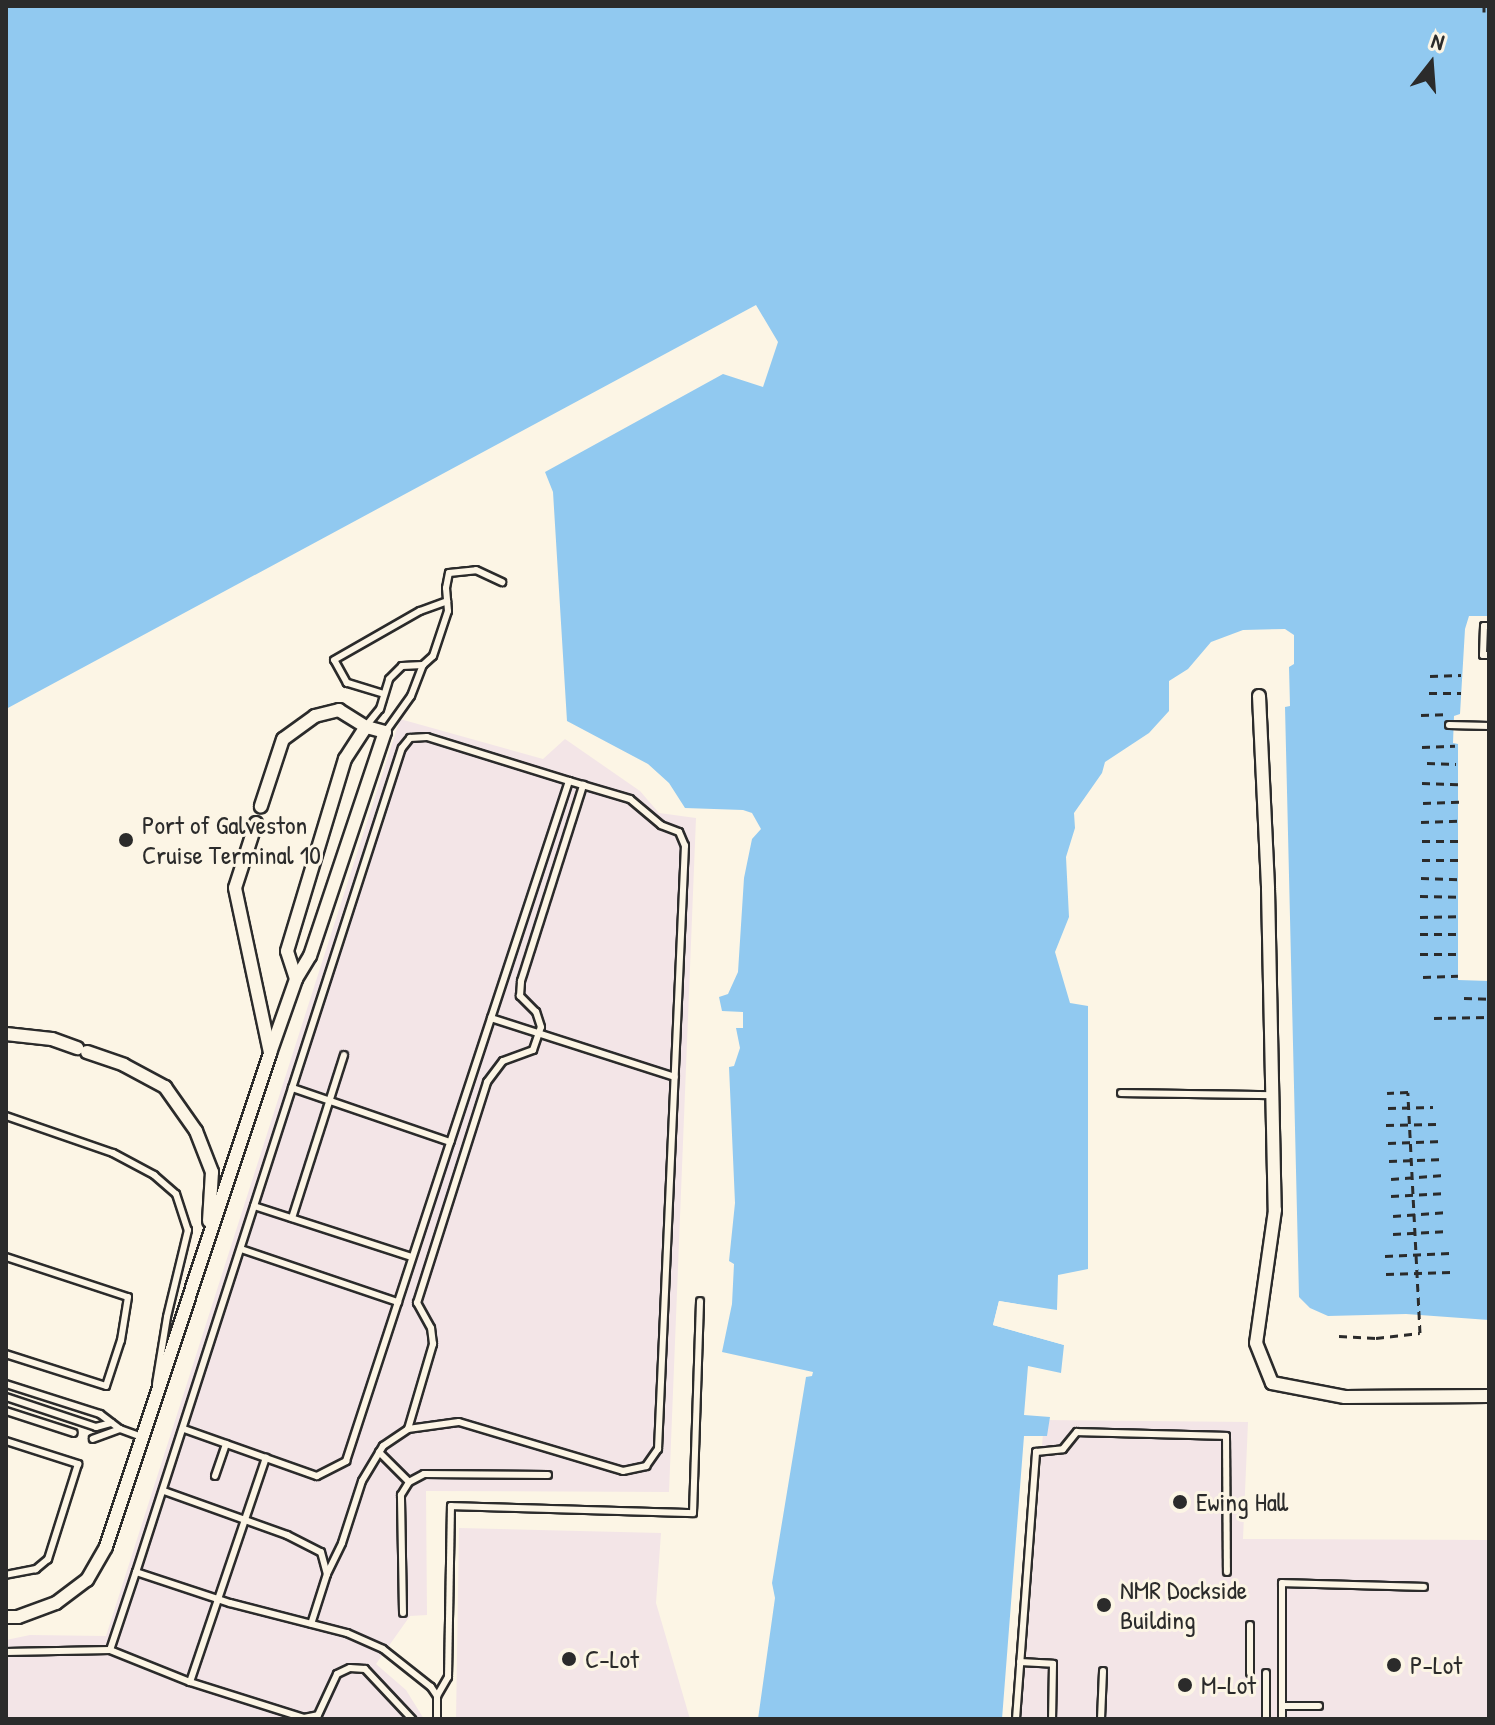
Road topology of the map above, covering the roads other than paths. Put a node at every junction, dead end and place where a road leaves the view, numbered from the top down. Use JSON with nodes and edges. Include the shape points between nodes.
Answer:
{"nodes":[{"id":1,"x":502,"y":582,"type":"dead end"},
{"id":2,"x":447,"y":601,"type":"junction"},
{"id":3,"x":1489,"y":626,"type":"edge"},
{"id":4,"x":1489,"y":655,"type":"edge"},
{"id":5,"x":423,"y":665,"type":"junction"},
{"id":6,"x":384,"y":694,"type":"junction"},
{"id":7,"x":1259,"y":696,"type":"dead end"},
{"id":8,"x":1449,"y":725,"type":"dead end"},
{"id":9,"x":1485,"y":726,"type":"edge"},
{"id":10,"x":366,"y":727,"type":"junction"},
{"id":11,"x":385,"y":732,"type":"junction"},
{"id":12,"x":569,"y":781,"type":"junction"},
{"id":13,"x":583,"y":785,"type":"junction"},
{"id":14,"x":261,"y":806,"type":"dead end"},
{"id":15,"x":256,"y":823,"type":"dead end"},
{"id":16,"x":296,"y":979,"type":"junction"},
{"id":17,"x":491,"y":1018,"type":"junction"},
{"id":18,"x":6,"y":1034,"type":"edge"},
{"id":19,"x":539,"y":1034,"type":"junction"},
{"id":20,"x":270,"y":1053,"type":"junction"},
{"id":21,"x":344,"y":1055,"type":"dead end"},
{"id":22,"x":675,"y":1077,"type":"junction"},
{"id":23,"x":292,"y":1088,"type":"junction"},
{"id":24,"x":1121,"y":1093,"type":"dead end"},
{"id":25,"x":1273,"y":1095,"type":"junction"},
{"id":26,"x":329,"y":1100,"type":"junction"},
{"id":27,"x":6,"y":1116,"type":"edge"},
{"id":28,"x":450,"y":1142,"type":"junction"},
{"id":29,"x":254,"y":1206,"type":"junction"},
{"id":30,"x":292,"y":1218,"type":"junction"},
{"id":31,"x":208,"y":1238,"type":"junction"},
{"id":32,"x":241,"y":1249,"type":"junction"},
{"id":33,"x":6,"y":1257,"type":"edge"},
{"id":34,"x":412,"y":1257,"type":"junction"},
{"id":35,"x":700,"y":1301,"type":"dead end"},
{"id":36,"x":398,"y":1302,"type":"junction"},
{"id":37,"x":6,"y":1354,"type":"edge"},
{"id":38,"x":6,"y":1384,"type":"edge"},
{"id":39,"x":1489,"y":1396,"type":"edge"},
{"id":40,"x":6,"y":1397,"type":"edge"},
{"id":41,"x":155,"y":1397,"type":"junction"},
{"id":42,"x":6,"y":1411,"type":"edge"},
{"id":43,"x":111,"y":1423,"type":"junction"},
{"id":44,"x":120,"y":1429,"type":"junction"},
{"id":45,"x":184,"y":1429,"type":"junction"},
{"id":46,"x":408,"y":1429,"type":"junction"},
{"id":47,"x":74,"y":1433,"type":"dead end"},
{"id":48,"x":142,"y":1437,"type":"junction"},
{"id":49,"x":93,"y":1439,"type":"dead end"},
{"id":50,"x":6,"y":1441,"type":"edge"},
{"id":51,"x":226,"y":1444,"type":"junction"},
{"id":52,"x":379,"y":1452,"type":"junction"},
{"id":53,"x":266,"y":1458,"type":"junction"},
{"id":54,"x":548,"y":1475,"type":"dead end"},
{"id":55,"x":215,"y":1476,"type":"dead end"},
{"id":56,"x":409,"y":1482,"type":"junction"},
{"id":57,"x":164,"y":1491,"type":"junction"},
{"id":58,"x":244,"y":1519,"type":"junction"},
{"id":59,"x":136,"y":1572,"type":"junction"},
{"id":60,"x":1227,"y":1572,"type":"dead end"},
{"id":61,"x":327,"y":1574,"type":"junction"},
{"id":62,"x":6,"y":1575,"type":"edge"},
{"id":63,"x":1424,"y":1587,"type":"dead end"},
{"id":64,"x":218,"y":1599,"type":"junction"},
{"id":65,"x":403,"y":1613,"type":"dead end"},
{"id":66,"x":6,"y":1617,"type":"edge"},
{"id":67,"x":311,"y":1624,"type":"junction"},
{"id":68,"x":1250,"y":1625,"type":"dead end"},
{"id":69,"x":110,"y":1650,"type":"junction"},
{"id":70,"x":6,"y":1652,"type":"edge"},
{"id":71,"x":1020,"y":1662,"type":"junction"},
{"id":72,"x":1103,"y":1671,"type":"dead end"},
{"id":73,"x":1250,"y":1673,"type":"dead end"},
{"id":74,"x":1266,"y":1673,"type":"dead end"},
{"id":75,"x":190,"y":1682,"type":"junction"},
{"id":76,"x":437,"y":1696,"type":"junction"},
{"id":77,"x":1282,"y":1706,"type":"junction"},
{"id":78,"x":1319,"y":1706,"type":"dead end"},
{"id":79,"x":412,"y":1719,"type":"edge"},
{"id":80,"x":437,"y":1719,"type":"edge"},
{"id":81,"x":1016,"y":1719,"type":"edge"},
{"id":82,"x":1052,"y":1719,"type":"edge"},
{"id":83,"x":1101,"y":1719,"type":"edge"},
{"id":84,"x":1266,"y":1719,"type":"edge"},
{"id":85,"x":1282,"y":1719,"type":"edge"}],
"edges":[{"from":1,"to":2,"type":"lane","via":[[476,570],[449,573]]},
{"from":2,"to":5,"type":"lane","via":[[433,656]]},
{"from":2,"to":6,"type":"lane","via":[[334,660],[347,683]]},
{"from":3,"to":4,"type":"lane","via":[[1484,626],[1483,655]]},
{"from":5,"to":6,"type":"lane","via":[[402,666]]},
{"from":5,"to":11,"type":"lane","via":[[411,696]]},
{"from":6,"to":10,"type":"lane"},
{"from":7,"to":25,"type":"street"},
{"from":8,"to":9,"type":"lane"},
{"from":10,"to":11,"type":"street"},
{"from":10,"to":14,"type":"street","via":[[339,710],[315,716],[283,739]]},
{"from":10,"to":16,"type":"street","via":[[345,759],[287,951]]},
{"from":11,"to":16,"type":"street","via":[[310,956]]},
{"from":12,"to":13,"type":"lane"},
{"from":12,"to":17,"type":"lane"},
{"from":12,"to":23,"type":"lane","via":[[427,737],[410,738],[402,748]]},
{"from":13,"to":19,"type":"lane","via":[[521,981],[520,996],[536,1012]]},
{"from":13,"to":22,"type":"lane","via":[[630,799],[661,825],[679,832],[685,846]]},
{"from":15,"to":20,"type":"street","via":[[235,888]]},
{"from":16,"to":20,"type":"street"},
{"from":17,"to":19,"type":"lane"},
{"from":17,"to":28,"type":"lane"},
{"from":18,"to":31,"type":"street","via":[[52,1039],[124,1065],[165,1087],[196,1131],[212,1172]]},
{"from":19,"to":22,"type":"lane"},
{"from":19,"to":46,"type":"lane","via":[[533,1050],[503,1061],[487,1082],[417,1303],[433,1344]]},
{"from":20,"to":31,"type":"street"},
{"from":21,"to":26,"type":"lane"},
{"from":22,"to":46,"type":"lane","via":[[658,1449],[646,1466],[623,1471],[459,1422]]},
{"from":23,"to":26,"type":"lane"},
{"from":23,"to":29,"type":"lane"},
{"from":24,"to":25,"type":"lane"},
{"from":25,"to":39,"type":"street","via":[[1275,1210],[1256,1343],[1272,1383],[1345,1397]]},
{"from":26,"to":28,"type":"lane"},
{"from":26,"to":30,"type":"lane"},
{"from":27,"to":41,"type":"lane","via":[[113,1153],[176,1194],[188,1230],[156,1369]]},
{"from":28,"to":34,"type":"lane"},
{"from":29,"to":30,"type":"lane"},
{"from":29,"to":32,"type":"lane"},
{"from":30,"to":34,"type":"lane"},
{"from":31,"to":41,"type":"street"},
{"from":32,"to":36,"type":"lane"},
{"from":32,"to":45,"type":"lane"},
{"from":33,"to":37,"type":"lane","via":[[128,1297],[106,1386]]},
{"from":34,"to":36,"type":"lane"},
{"from":35,"to":76,"type":"lane","via":[[693,1513],[451,1506],[448,1677]]},
{"from":36,"to":53,"type":"lane","via":[[346,1461],[317,1476]]},
{"from":38,"to":43,"type":"lane","via":[[100,1414]]},
{"from":40,"to":43,"type":"lane","via":[[96,1427]]},
{"from":41,"to":48,"type":"street"},
{"from":42,"to":47,"type":"lane"},
{"from":43,"to":44,"type":"lane"},
{"from":44,"to":48,"type":"lane"},
{"from":44,"to":49,"type":"lane"},
{"from":45,"to":51,"type":"lane"},
{"from":45,"to":57,"type":"lane"},
{"from":46,"to":52,"type":"lane"},
{"from":48,"to":66,"type":"street","via":[[106,1547],[87,1580],[56,1603]]},
{"from":50,"to":62,"type":"lane","via":[[78,1464],[48,1559],[36,1569]]},
{"from":51,"to":53,"type":"lane"},
{"from":51,"to":55,"type":"lane"},
{"from":52,"to":56,"type":"lane"},
{"from":52,"to":61,"type":"lane","via":[[362,1481]]},
{"from":53,"to":58,"type":"lane"},
{"from":54,"to":56,"type":"lane","via":[[424,1474]]},
{"from":56,"to":65,"type":"lane","via":[[401,1495]]},
{"from":57,"to":58,"type":"lane"},
{"from":57,"to":59,"type":"lane"},
{"from":58,"to":61,"type":"lane","via":[[321,1552]]},
{"from":58,"to":64,"type":"lane"},
{"from":59,"to":64,"type":"lane"},
{"from":59,"to":69,"type":"lane"},
{"from":60,"to":71,"type":"lane","via":[[1226,1436],[1077,1432],[1063,1449],[1036,1452]]},
{"from":61,"to":67,"type":"lane"},
{"from":63,"to":77,"type":"lane","via":[[1282,1583]]},
{"from":64,"to":67,"type":"lane"},
{"from":64,"to":75,"type":"lane"},
{"from":67,"to":76,"type":"lane","via":[[383,1649]]},
{"from":68,"to":73,"type":"lane"},
{"from":69,"to":70,"type":"lane"},
{"from":69,"to":75,"type":"lane"},
{"from":71,"to":81,"type":"lane"},
{"from":71,"to":82,"type":"lane","via":[[1053,1664]]},
{"from":72,"to":83,"type":"lane"},
{"from":74,"to":84,"type":"lane"},
{"from":75,"to":79,"type":"lane","via":[[304,1718],[318,1715],[337,1674],[365,1669]]},
{"from":76,"to":80,"type":"lane"},
{"from":77,"to":78,"type":"lane"},
{"from":77,"to":85,"type":"lane"}]}
